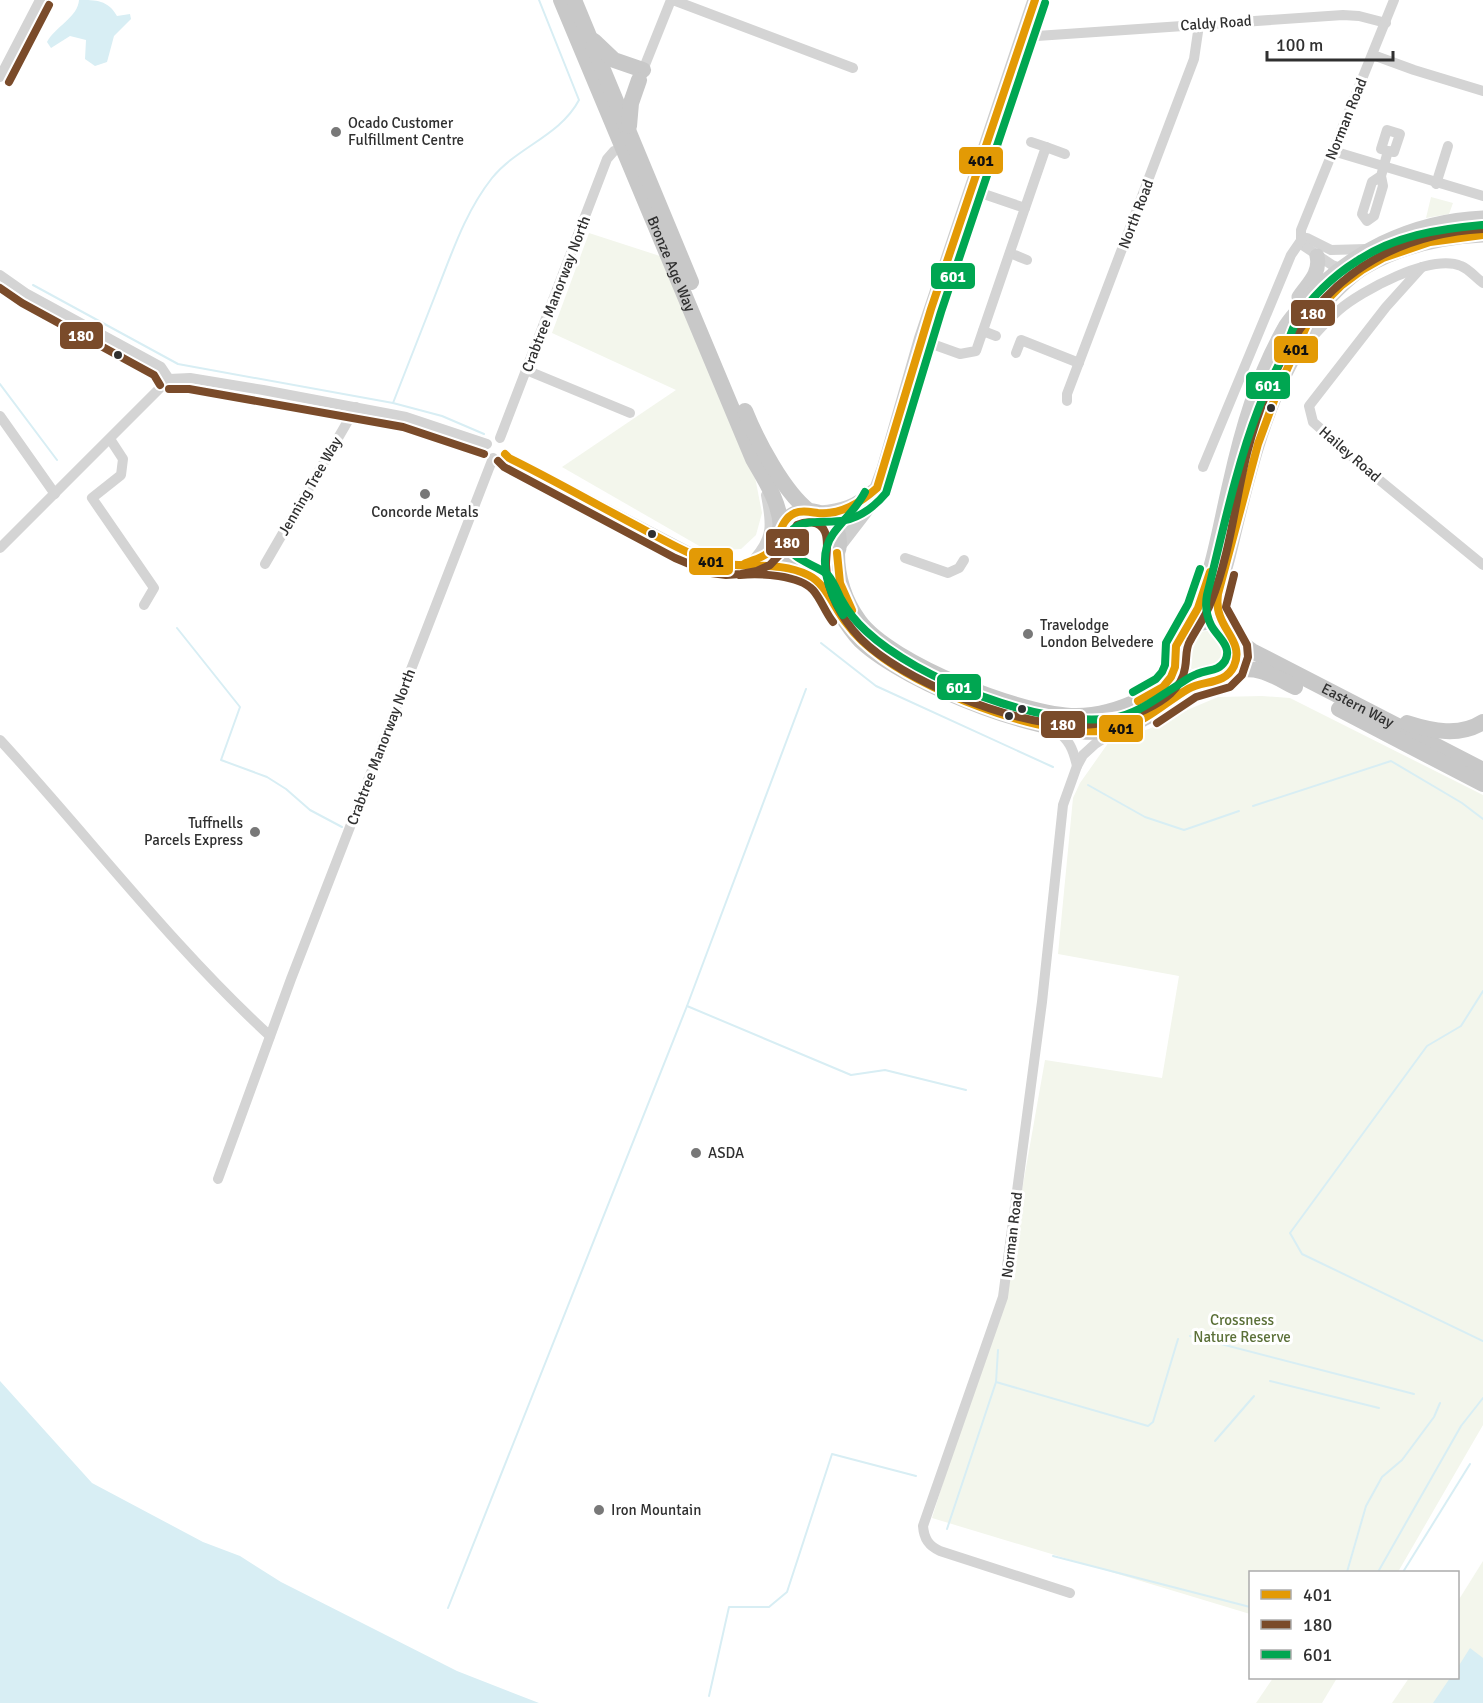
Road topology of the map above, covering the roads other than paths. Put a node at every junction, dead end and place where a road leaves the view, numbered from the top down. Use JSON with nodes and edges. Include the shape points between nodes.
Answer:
{"nodes":[{"id":1,"x":40,"y":0,"type":"edge"},
{"id":2,"x":561,"y":0,"type":"edge"},
{"id":3,"x":574,"y":0,"type":"edge"},
{"id":4,"x":672,"y":0,"type":"edge"},
{"id":5,"x":1035,"y":0,"type":"edge"},
{"id":6,"x":1394,"y":0,"type":"edge"},
{"id":7,"x":1386,"y":23,"type":"junction"},
{"id":8,"x":1199,"y":25,"type":"junction"},
{"id":9,"x":1039,"y":35,"type":"junction"},
{"id":10,"x":589,"y":36,"type":"junction"},
{"id":11,"x":1373,"y":55,"type":"junction"},
{"id":12,"x":853,"y":68,"type":"dead end"},
{"id":13,"x":641,"y":75,"type":"junction"},
{"id":14,"x":0,"y":78,"type":"edge"},
{"id":15,"x":1483,"y":91,"type":"edge"},
{"id":16,"x":629,"y":131,"type":"junction"},
{"id":17,"x":1031,"y":142,"type":"dead end"},
{"id":18,"x":1448,"y":146,"type":"dead end"},
{"id":19,"x":1046,"y":147,"type":"junction"},
{"id":20,"x":614,"y":151,"type":"dead end"},
{"id":21,"x":1333,"y":151,"type":"junction"},
{"id":22,"x":1388,"y":151,"type":"dead end"},
{"id":23,"x":1065,"y":154,"type":"dead end"},
{"id":24,"x":1382,"y":171,"type":"junction"},
{"id":25,"x":1436,"y":183,"type":"junction"},
{"id":26,"x":972,"y":190,"type":"junction"},
{"id":27,"x":1483,"y":196,"type":"edge"},
{"id":28,"x":1025,"y":208,"type":"junction"},
{"id":29,"x":1483,"y":218,"type":"edge"},
{"id":30,"x":1483,"y":235,"type":"edge"},
{"id":31,"x":1302,"y":239,"type":"junction"},
{"id":32,"x":1369,"y":249,"type":"junction"},
{"id":33,"x":1010,"y":253,"type":"junction"},
{"id":34,"x":1324,"y":253,"type":"junction"},
{"id":35,"x":1027,"y":260,"type":"dead end"},
{"id":36,"x":1422,"y":267,"type":"junction"},
{"id":37,"x":1347,"y":272,"type":"junction"},
{"id":38,"x":0,"y":275,"type":"edge"},
{"id":39,"x":1483,"y":283,"type":"edge"},
{"id":40,"x":1285,"y":327,"type":"junction"},
{"id":41,"x":983,"y":331,"type":"junction"},
{"id":42,"x":996,"y":336,"type":"dead end"},
{"id":43,"x":921,"y":340,"type":"junction"},
{"id":44,"x":1016,"y":353,"type":"dead end"},
{"id":45,"x":1293,"y":358,"type":"junction"},
{"id":46,"x":1079,"y":363,"type":"junction"},
{"id":47,"x":526,"y":370,"type":"junction"},
{"id":48,"x":169,"y":379,"type":"junction"},
{"id":49,"x":1067,"y":401,"type":"dead end"},
{"id":50,"x":356,"y":407,"type":"junction"},
{"id":51,"x":630,"y":413,"type":"dead end"},
{"id":52,"x":0,"y":416,"type":"edge"},
{"id":53,"x":500,"y":438,"type":"junction"},
{"id":54,"x":111,"y":439,"type":"junction"},
{"id":55,"x":487,"y":444,"type":"junction"},
{"id":56,"x":505,"y":454,"type":"junction"},
{"id":57,"x":493,"y":458,"type":"junction"},
{"id":58,"x":1204,"y":465,"type":"dead end"},
{"id":59,"x":764,"y":478,"type":"junction"},
{"id":60,"x":877,"y":488,"type":"junction"},
{"id":61,"x":55,"y":494,"type":"junction"},
{"id":62,"x":814,"y":512,"type":"junction"},
{"id":63,"x":779,"y":533,"type":"junction"},
{"id":64,"x":0,"y":548,"type":"edge"},
{"id":65,"x":838,"y":549,"type":"junction"},
{"id":66,"x":905,"y":558,"type":"dead end"},
{"id":67,"x":964,"y":560,"type":"dead end"},
{"id":68,"x":749,"y":561,"type":"junction"},
{"id":69,"x":265,"y":564,"type":"dead end"},
{"id":70,"x":1483,"y":565,"type":"edge"},
{"id":71,"x":801,"y":571,"type":"junction"},
{"id":72,"x":144,"y":605,"type":"dead end"},
{"id":73,"x":1185,"y":630,"type":"junction"},
{"id":74,"x":1230,"y":633,"type":"junction"},
{"id":75,"x":1176,"y":660,"type":"junction"},
{"id":76,"x":1231,"y":672,"type":"junction"},
{"id":77,"x":1202,"y":683,"type":"junction"},
{"id":78,"x":1323,"y":689,"type":"junction"},
{"id":79,"x":1483,"y":722,"type":"edge"},
{"id":80,"x":1051,"y":726,"type":"junction"},
{"id":81,"x":1117,"y":729,"type":"junction"},
{"id":82,"x":0,"y":740,"type":"edge"},
{"id":83,"x":1483,"y":770,"type":"edge"},
{"id":84,"x":1075,"y":772,"type":"junction"},
{"id":85,"x":1483,"y":784,"type":"edge"},
{"id":86,"x":270,"y":1036,"type":"junction"},
{"id":87,"x":218,"y":1179,"type":"dead end"},
{"id":88,"x":1070,"y":1593,"type":"dead end"}],
"edges":[{"from":1,"to":14,"type":"street"},
{"from":2,"to":59,"type":"main road","name":"Bronze Age Way"},
{"from":3,"to":10,"type":"main road","name":"Bronze Age Way"},
{"from":4,"to":12,"type":"street"},
{"from":4,"to":13,"type":"street"},
{"from":5,"to":9,"type":"street"},
{"from":6,"to":7,"type":"street","name":"Norman Road"},
{"from":7,"to":8,"type":"street","name":"Caldy Road","via":[[1343,15]]},
{"from":7,"to":11,"type":"street","name":"Norman Road"},
{"from":8,"to":9,"type":"street","name":"Caldy Road"},
{"from":8,"to":46,"type":"street","name":"North Road","via":[[1194,59]]},
{"from":9,"to":26,"type":"street"},
{"from":10,"to":13,"type":"main road","via":[[614,60]]},
{"from":10,"to":16,"type":"main road","name":"Bronze Age Way"},
{"from":11,"to":15,"type":"street"},
{"from":11,"to":21,"type":"street","name":"Norman Road"},
{"from":13,"to":16,"type":"main road","via":[[631,103]]},
{"from":16,"to":62,"type":"main road","name":"Bronze Age Way","via":[[751,426],[787,488],[798,502]]},
{"from":17,"to":19,"type":"street"},
{"from":18,"to":25,"type":"street"},
{"from":19,"to":23,"type":"street"},
{"from":19,"to":28,"type":"street"},
{"from":20,"to":47,"type":"street","name":"Crabtree Manorway North","via":[[607,159]]},
{"from":21,"to":24,"type":"street"},
{"from":21,"to":31,"type":"street","name":"Norman Road","via":[[1302,224]]},
{"from":22,"to":24,"type":"street"},
{"from":24,"to":25,"type":"street"},
{"from":25,"to":27,"type":"street"},
{"from":26,"to":28,"type":"street"},
{"from":26,"to":43,"type":"street"},
{"from":28,"to":33,"type":"street"},
{"from":29,"to":32,"type":"street","via":[[1410,231]]},
{"from":30,"to":37,"type":"street","via":[[1443,239],[1400,250]]},
{"from":31,"to":34,"type":"street","via":[[1301,244]]},
{"from":31,"to":58,"type":"street","name":"Norman Road","via":[[1291,255]]},
{"from":32,"to":34,"type":"street"},
{"from":32,"to":37,"type":"street"},
{"from":33,"to":35,"type":"street"},
{"from":33,"to":41,"type":"street"},
{"from":34,"to":37,"type":"street","via":[[1339,257]]},
{"from":34,"to":40,"type":"street"},
{"from":36,"to":39,"type":"street","via":[[1460,265]]},
{"from":36,"to":45,"type":"street","via":[[1379,283],[1339,310]]},
{"from":36,"to":70,"type":"street","name":"Hailey Road","via":[[1309,406],[1313,422]]},
{"from":37,"to":40,"type":"street","via":[[1310,296]]},
{"from":37,"to":45,"type":"street","via":[[1306,327]]},
{"from":38,"to":48,"type":"street","via":[[27,294],[161,367]]},
{"from":40,"to":73,"type":"street","via":[[1256,387],[1204,593]]},
{"from":41,"to":42,"type":"street"},
{"from":41,"to":43,"type":"street","via":[[976,351],[960,354]]},
{"from":43,"to":60,"type":"street"},
{"from":44,"to":46,"type":"street","via":[[1021,340]]},
{"from":45,"to":74,"type":"street","via":[[1278,386],[1253,459],[1218,594],[1216,609]]},
{"from":46,"to":49,"type":"street","name":"North Road"},
{"from":47,"to":51,"type":"street"},
{"from":47,"to":53,"type":"street","name":"Crabtree Manorway North"},
{"from":48,"to":50,"type":"street","via":[[190,378]]},
{"from":48,"to":54,"type":"street"},
{"from":50,"to":55,"type":"street","via":[[405,417]]},
{"from":50,"to":69,"type":"street","name":"Jenning Tree Way"},
{"from":52,"to":61,"type":"street"},
{"from":53,"to":55,"type":"street"},
{"from":53,"to":56,"type":"street","via":[[506,443]]},
{"from":54,"to":61,"type":"street"},
{"from":54,"to":72,"type":"street","via":[[123,459],[121,475],[92,498],[154,588]]},
{"from":55,"to":57,"type":"street","via":[[486,451]]},
{"from":56,"to":57,"type":"street"},
{"from":56,"to":68,"type":"street","via":[[692,554],[718,564]]},
{"from":57,"to":86,"type":"street","name":"Crabtree Manorway North"},
{"from":59,"to":63,"type":"main road","name":"Bronze Age Way","via":[[780,516]]},
{"from":59,"to":68,"type":"street","via":[[771,527],[765,544]]},
{"from":60,"to":62,"type":"street","via":[[842,511]]},
{"from":60,"to":65,"type":"street","via":[[872,502]]},
{"from":61,"to":64,"type":"street"},
{"from":62,"to":63,"type":"main road","via":[[791,515]]},
{"from":62,"to":65,"type":"main road","via":[[836,528]]},
{"from":63,"to":68,"type":"street","via":[[771,551]]},
{"from":63,"to":71,"type":"main road","via":[[781,556]]},
{"from":65,"to":71,"type":"main road","via":[[831,564],[823,570]]},
{"from":65,"to":75,"type":"main road","via":[[838,574],[844,597],[860,623],[875,637],[927,669],[1024,707],[1077,716],[1131,705],[1162,687],[1171,677]]},
{"from":66,"to":67,"type":"street","via":[[948,573],[959,568]]},
{"from":68,"to":71,"type":"street"},
{"from":71,"to":80,"type":"main road","via":[[820,582],[860,640],[884,659],[963,699]]},
{"from":73,"to":74,"type":"main road","via":[[1205,621]]},
{"from":73,"to":75,"type":"main road","via":[[1176,646]]},
{"from":74,"to":76,"type":"main road","via":[[1238,654]]},
{"from":74,"to":78,"type":"main road","name":"Eastern Way","via":[[1252,651]]},
{"from":75,"to":77,"type":"main road","via":[[1186,676]]},
{"from":76,"to":77,"type":"main road","via":[[1217,681]]},
{"from":76,"to":85,"type":"main road","name":"Eastern Way","via":[[1252,668],[1272,675]]},
{"from":77,"to":81,"type":"main road"},
{"from":78,"to":79,"type":"main road","via":[[1435,730],[1462,730]]},
{"from":78,"to":83,"type":"main road","name":"Eastern Way"},
{"from":80,"to":81,"type":"main road","via":[[1085,732]]},
{"from":80,"to":84,"type":"street","via":[[1068,739]]},
{"from":81,"to":84,"type":"street","name":"Norman Road","via":[[1090,747]]},
{"from":82,"to":86,"type":"street","via":[[190,957]]},
{"from":84,"to":88,"type":"street","name":"Norman Road","via":[[1060,827],[1003,1297],[923,1526],[932,1548]]},
{"from":86,"to":87,"type":"street","name":"Crabtree Manorway North"}]}
